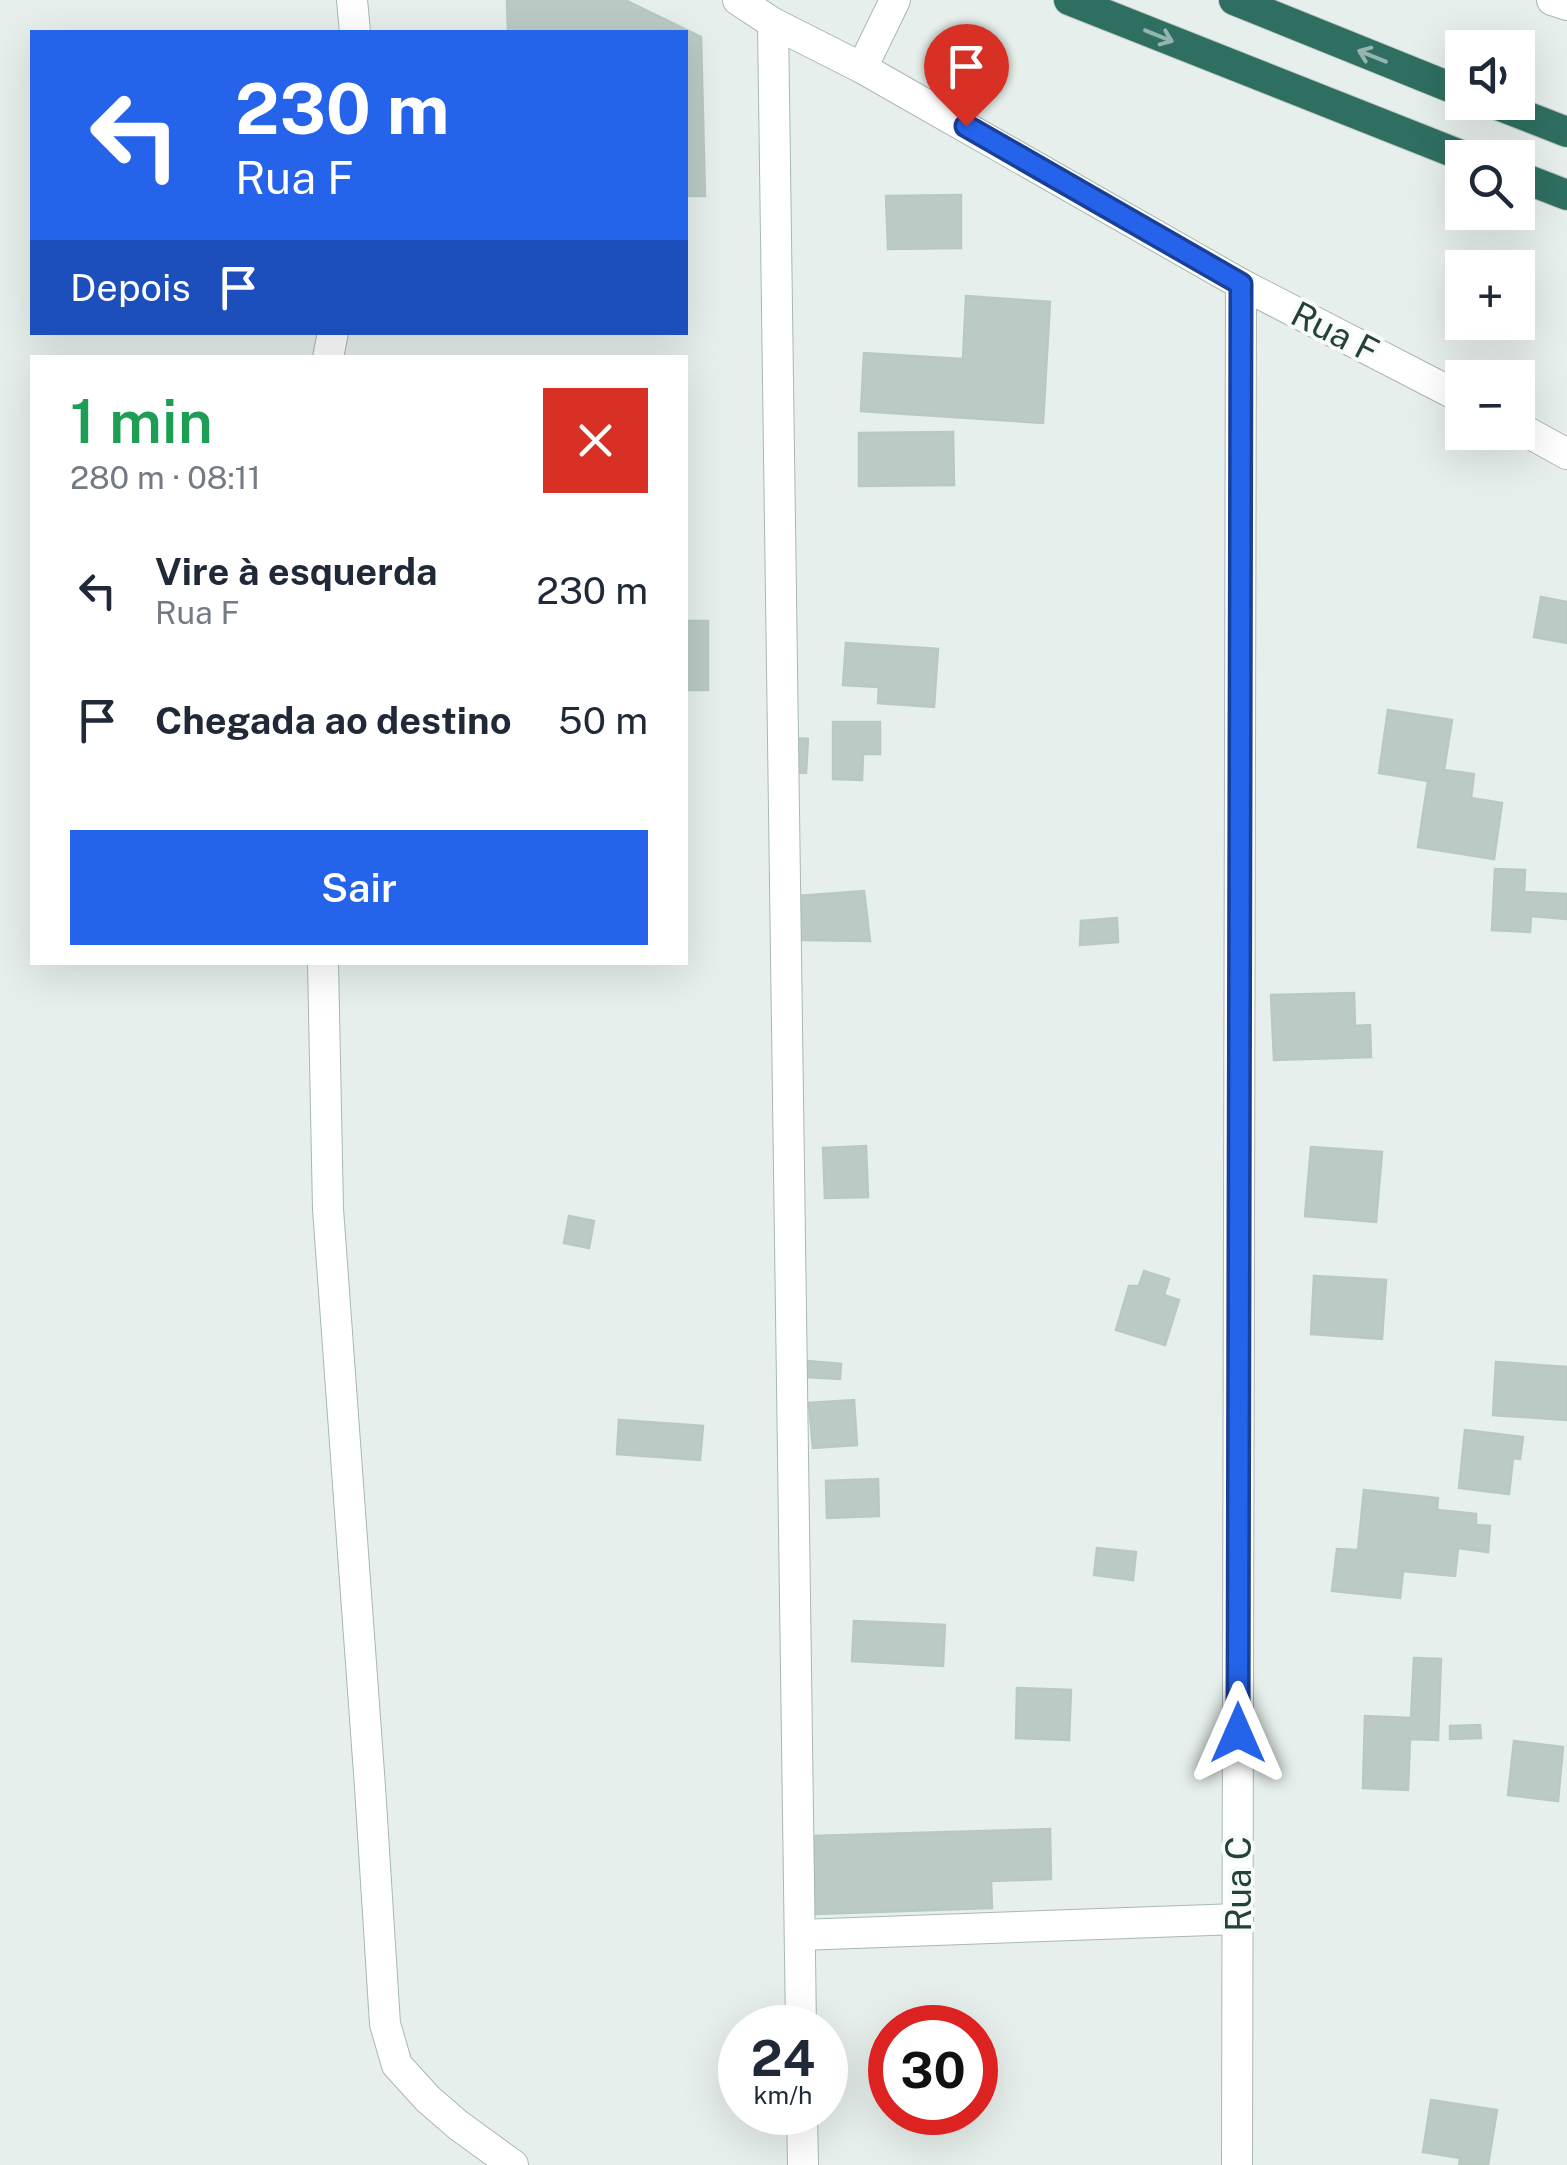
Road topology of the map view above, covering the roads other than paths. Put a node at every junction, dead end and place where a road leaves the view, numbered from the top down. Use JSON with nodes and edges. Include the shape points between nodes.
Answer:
{"nodes":[{"id":1,"x":352,"y":0,"type":"edge"},
{"id":2,"x":738,"y":0,"type":"edge"},
{"id":3,"x":895,"y":0,"type":"edge"},
{"id":4,"x":1068,"y":0,"type":"edge"},
{"id":5,"x":1234,"y":0,"type":"edge"},
{"id":6,"x":1552,"y":0,"type":"edge"},
{"id":7,"x":1567,"y":5,"type":"edge"},
{"id":8,"x":772,"y":24,"type":"junction"},
{"id":9,"x":355,"y":30,"type":"edge"},
{"id":10,"x":862,"y":68,"type":"junction"},
{"id":11,"x":1445,"y":85,"type":"edge"},
{"id":12,"x":1535,"y":120,"type":"edge"},
{"id":13,"x":1567,"y":132,"type":"edge"},
{"id":14,"x":1445,"y":149,"type":"edge"},
{"id":15,"x":1535,"y":183,"type":"edge"},
{"id":16,"x":1567,"y":195,"type":"edge"},
{"id":17,"x":1241,"y":284,"type":"junction"},
{"id":18,"x":1445,"y":389,"type":"edge"},
{"id":19,"x":1535,"y":436,"type":"edge"},
{"id":20,"x":1567,"y":454,"type":"edge"},
{"id":21,"x":322,"y":965,"type":"edge"},
{"id":22,"x":1238,"y":1919,"type":"junction"},
{"id":23,"x":800,"y":1935,"type":"junction"},
{"id":24,"x":801,"y":2005,"type":"edge"},
{"id":25,"x":802,"y":2135,"type":"edge"},
{"id":26,"x":513,"y":2165,"type":"edge"},
{"id":27,"x":803,"y":2165,"type":"edge"},
{"id":28,"x":1237,"y":2165,"type":"edge"}],
"edges":[{"from":1,"to":9,"type":"street"},
{"from":2,"to":8,"type":"street","name":"Rua F"},
{"from":3,"to":10,"type":"street"},
{"from":4,"to":14,"type":"highway","one_way":true},
{"from":11,"to":5,"type":"highway","one_way":true},
{"from":6,"to":7,"type":"street"},
{"from":8,"to":10,"type":"street","name":"Rua F"},
{"from":8,"to":23,"type":"street"},
{"from":10,"to":17,"type":"street","name":"Rua F"},
{"from":12,"to":13,"type":"highway"},
{"from":15,"to":16,"type":"highway"},
{"from":17,"to":18,"type":"street","name":"Rua F"},
{"from":17,"to":22,"type":"street","name":"Rua C"},
{"from":19,"to":20,"type":"street"},
{"from":21,"to":26,"type":"street","via":[[328,1208],[385,2024],[397,2065],[458,2125]]},
{"from":22,"to":23,"type":"street"},
{"from":22,"to":28,"type":"street","name":"Rua C"},
{"from":23,"to":24,"type":"street"},
{"from":25,"to":27,"type":"street"}]}
